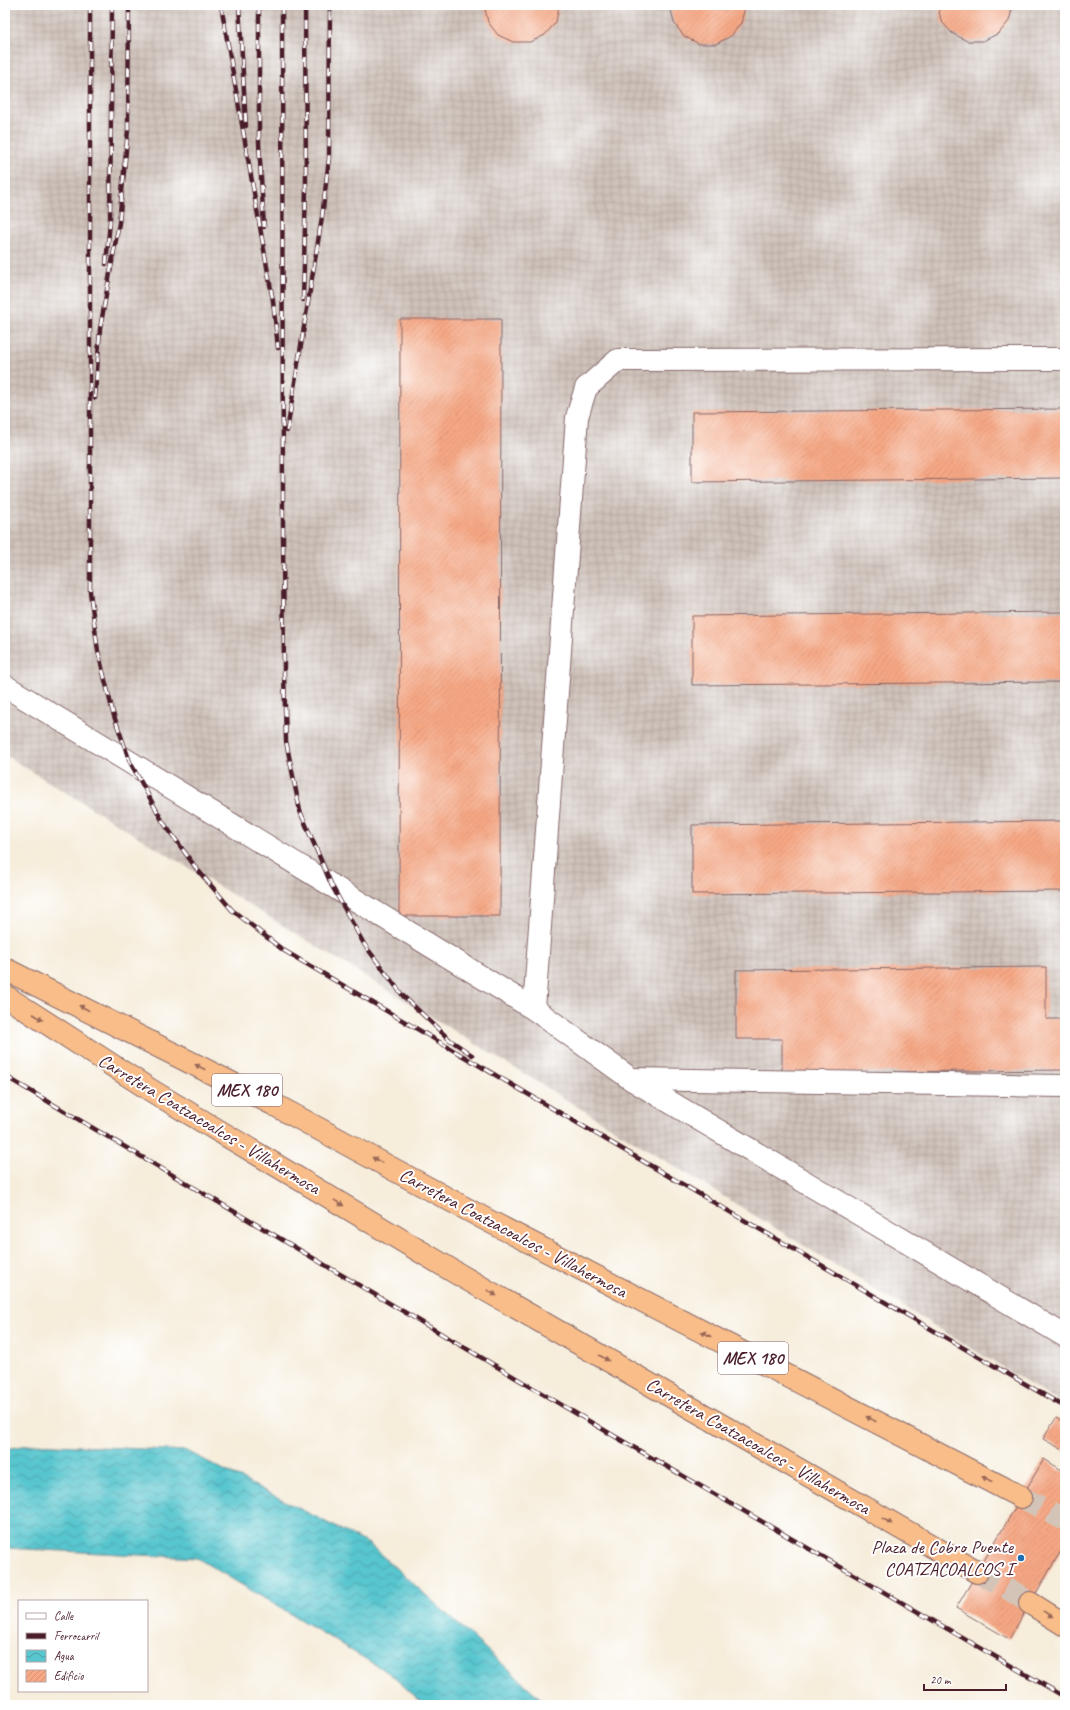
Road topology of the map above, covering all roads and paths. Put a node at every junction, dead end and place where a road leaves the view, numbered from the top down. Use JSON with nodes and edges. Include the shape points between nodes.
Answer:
{"nodes":[{"id":1,"x":1065,"y":359,"type":"edge"},
{"id":2,"x":5,"y":686,"type":"edge"},
{"id":3,"x":5,"y":969,"type":"edge"},
{"id":4,"x":5,"y":996,"type":"edge"},
{"id":5,"x":534,"y":1009,"type":"junction"},
{"id":6,"x":631,"y":1080,"type":"junction"},
{"id":7,"x":1065,"y":1086,"type":"edge"},
{"id":8,"x":1065,"y":1336,"type":"edge"},
{"id":9,"x":1021,"y":1497,"type":"tunnel mouth"},
{"id":10,"x":977,"y":1572,"type":"tunnel mouth"},
{"id":11,"x":1030,"y":1603,"type":"tunnel mouth"},
{"id":12,"x":1065,"y":1625,"type":"edge"}],
"edges":[{"from":1,"to":5,"type":"street","via":[[618,360],[586,388],[577,416]]},
{"from":2,"to":5,"type":"street"},
{"from":9,"to":3,"type":"highway","name":"Carretera Coatzacoalcos - Villahermosa","number":"MEX 180","one_way":true,"via":[[485,1219],[273,1104]]},
{"from":4,"to":10,"type":"highway","name":"Carretera Coatzacoalcos - Villahermosa","number":"MEX 180","one_way":true,"via":[[152,1091],[458,1274]]},
{"from":5,"to":6,"type":"street"},
{"from":6,"to":7,"type":"street"},
{"from":6,"to":8,"type":"street"},
{"from":11,"to":12,"type":"highway","one_way":true}]}
